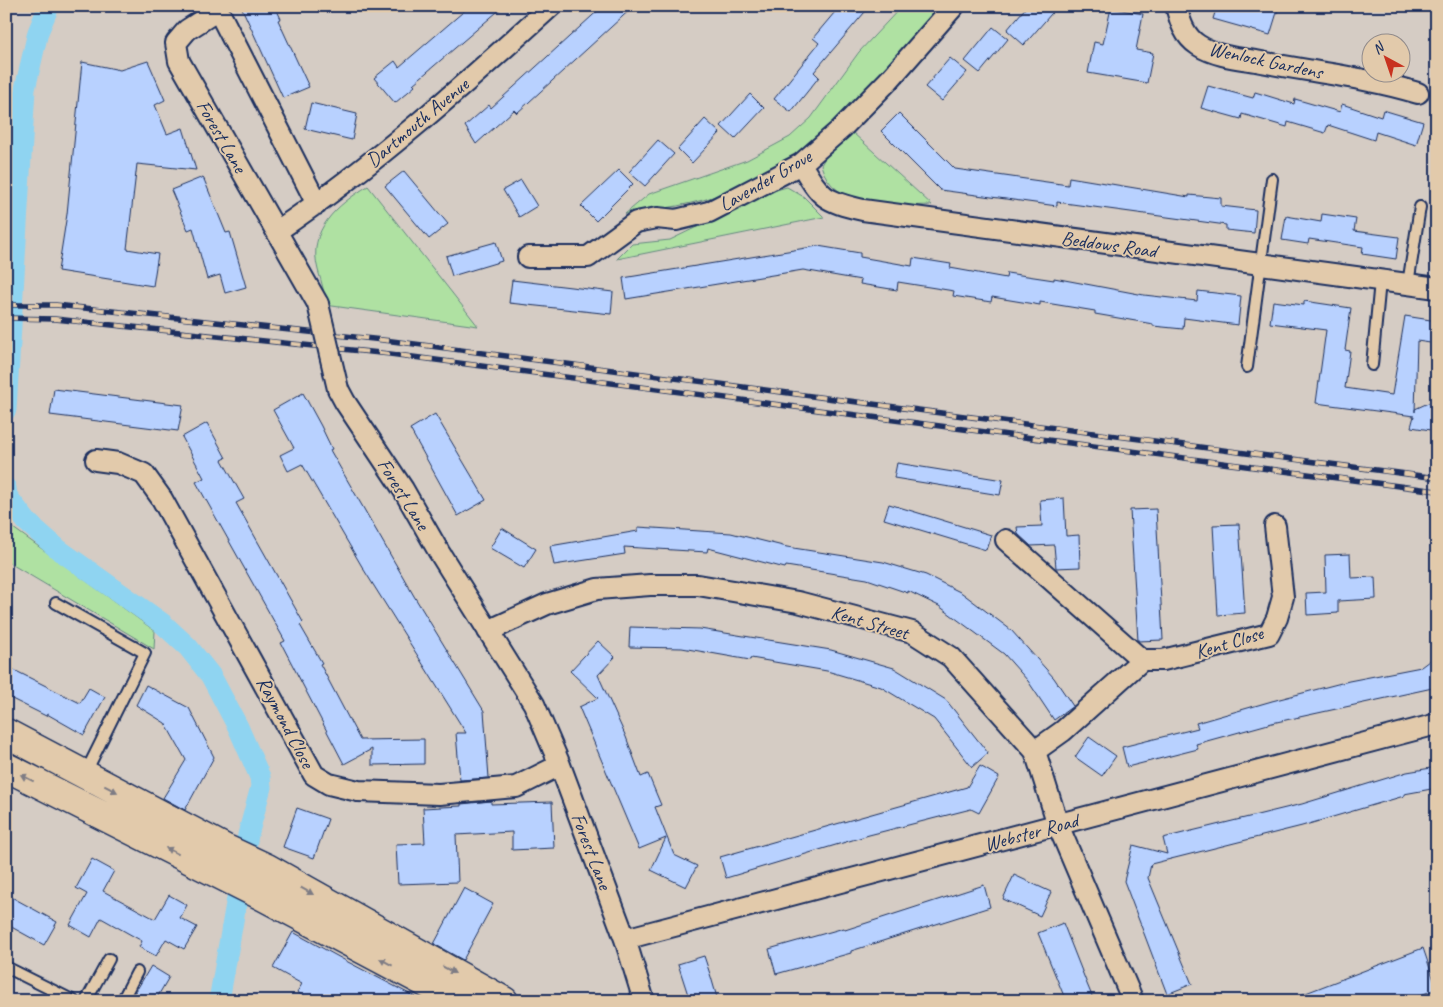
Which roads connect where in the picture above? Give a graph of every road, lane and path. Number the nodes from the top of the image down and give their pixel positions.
1 (551, 6) edge
2 (954, 6) edge
3 (1176, 6) edge
4 (217, 8) edge
5 (1360, 75) edge
6 (1393, 82) edge
7 (1418, 92) dead end
8 (801, 164) junction
9 (1272, 179) dead end
10 (317, 204) junction
11 (1420, 207) dead end
12 (277, 231) junction
13 (528, 257) dead end
14 (1260, 264) junction
15 (1380, 281) junction
16 (1408, 284) junction
17 (1437, 288) edge
18 (1372, 365) dead end
19 (1247, 368) dead end
20 (96, 460) dead end
21 (1275, 526) dead end
22 (1006, 540) dead end
23 (56, 603) dead end
24 (488, 631) junction
25 (1142, 660) junction
26 (1437, 724) edge
27 (6, 733) edge
28 (1035, 751) junction
29 (560, 765) junction
30 (6, 767) edge
31 (85, 775) junction
32 (1058, 825) junction
33 (354, 931) junction
34 (625, 939) junction
35 (109, 959) dead end
36 (6, 967) edge
37 (137, 972) dead end
38 (468, 996) edge
39 (74, 1001) edge
40 (86, 1001) edge
41 (122, 1001) edge
42 (504, 1001) edge
43 (644, 1001) edge
44 (1133, 1001) edge

1 - 10 street, Dartmouth Avenue
2 - 8 street, Lavender Grove
3 - 5 street, Wenlock Gardens
4 - 10 street, Forest Lane
4 - 12 street, Forest Lane
6 - 7 street, Wenlock Gardens
8 - 13 street, Lavender Grove
8 - 14 street, Beddows Road
9 - 14 lane
10 - 12 street, Dartmouth Avenue
11 - 16 lane
12 - 24 street, Forest Lane, bridge
14 - 15 street, Beddows Road
14 - 19 lane
15 - 16 street, Beddows Road
15 - 18 lane
16 - 17 street, Beddows Road
20 - 29 street, Raymond Close
21 - 25 street, Kent Close
22 - 25 street
23 - 31 lane
24 - 28 street, Kent Street
24 - 29 street, Forest Lane
25 - 28 street
26 - 32 street, Webster Road
27 - 31 main road
28 - 32 street, Kent Street
29 - 34 street, Forest Lane
33 -> 30 main road
31 -> 33 main road
32 - 34 street, Webster Road
32 - 44 street, Kent Street
33 - 38 main road
34 - 43 street, Forest Lane
35 - 40 lane
36 - 39 lane
37 - 41 lane
38 - 42 main road

